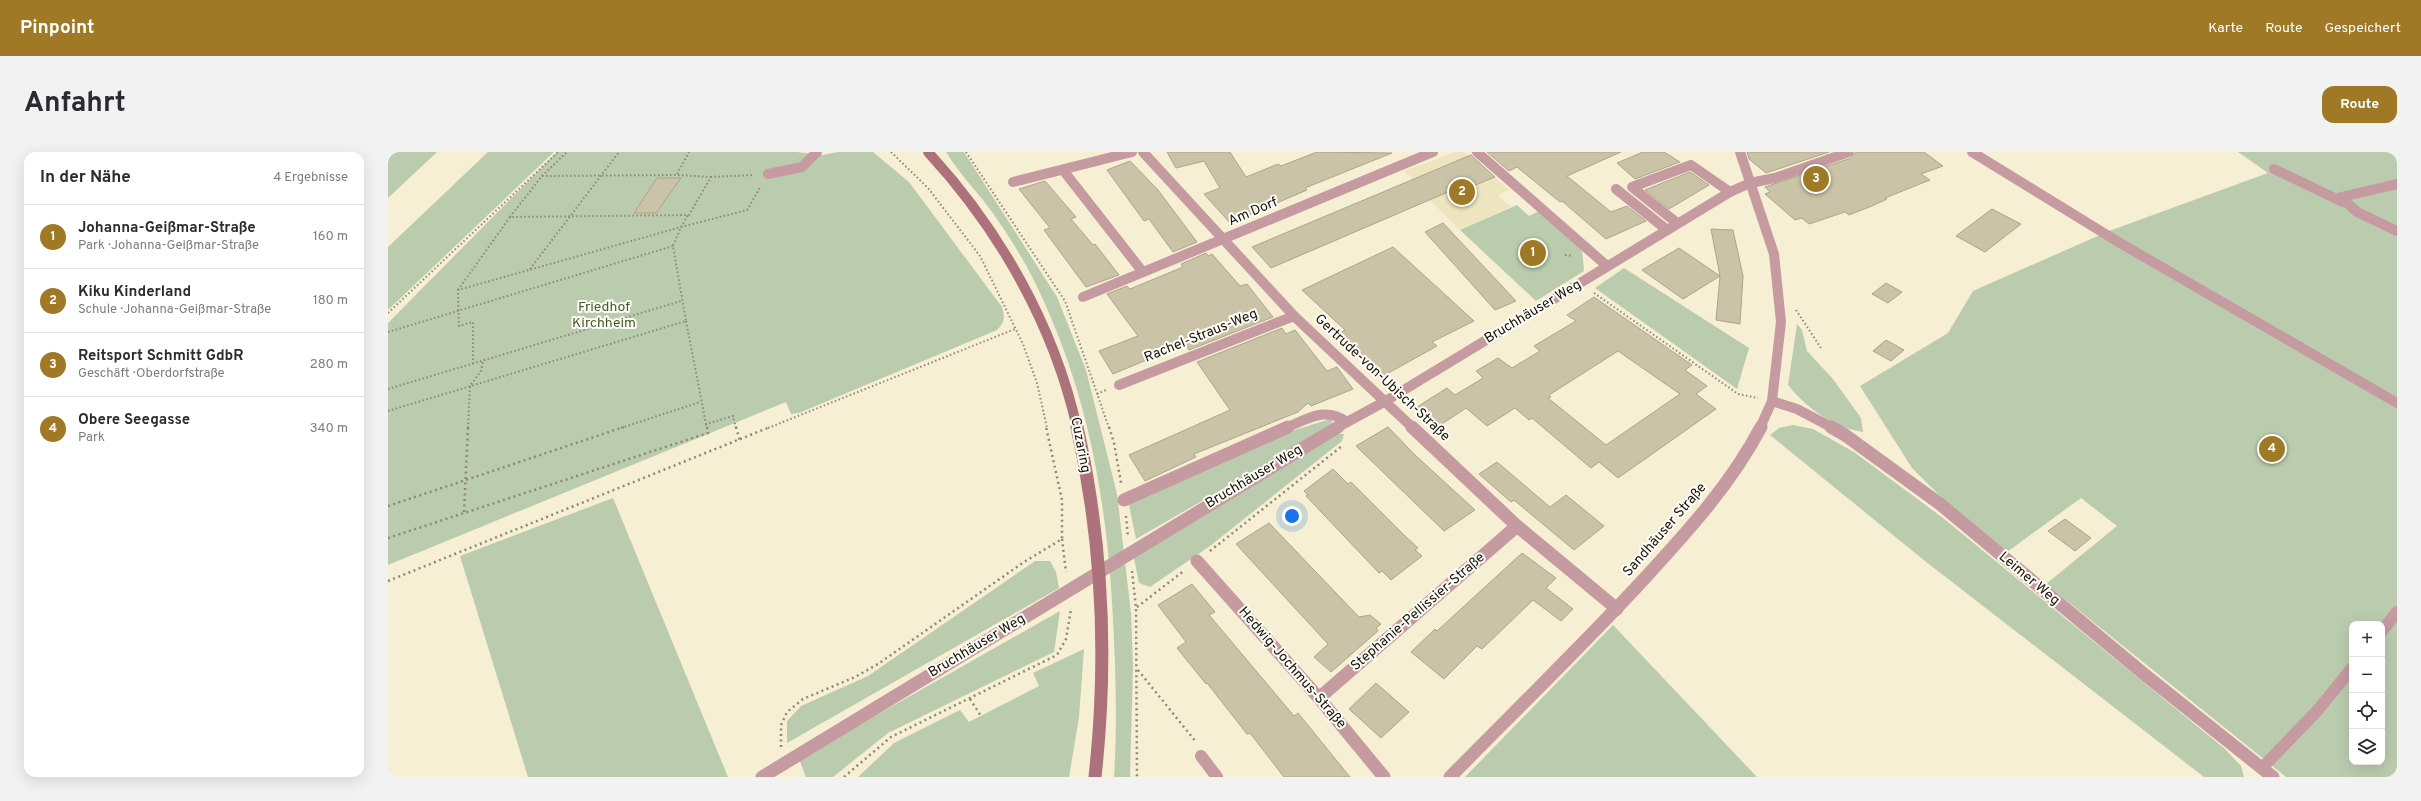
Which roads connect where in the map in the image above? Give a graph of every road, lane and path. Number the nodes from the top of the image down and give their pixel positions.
1 (558, 152) edge
2 (567, 152) edge
3 (619, 152) edge
4 (690, 152) edge
5 (817, 152) edge
6 (890, 152) edge
7 (1132, 152) edge
8 (1143, 152) edge
9 (1433, 152) edge
10 (1477, 152) edge
11 (1740, 152) edge
12 (1849, 152) edge
13 (1972, 152) edge
14 (932, 154) edge
15 (1063, 170) junction
16 (2274, 170) dead end
17 (768, 174) junction
18 (677, 175) junction
19 (542, 176) junction
20 (600, 176) junction
21 (711, 177) junction
22 (1013, 182) dead end
23 (1750, 183) junction
24 (2397, 184) edge
25 (1616, 189) dead end
26 (1730, 192) junction
27 (2343, 202) junction
28 (689, 215) junction
29 (510, 217) junction
30 (568, 217) junction
31 (1677, 224) junction
32 (681, 227) junction
33 (1667, 230) junction
34 (2397, 231) edge
35 (1222, 240) junction
36 (673, 246) junction
37 (1608, 266) junction
38 (529, 270) junction
39 (1142, 271) junction
40 (1580, 283) junction
41 (458, 290) junction
42 (1083, 297) dead end
43 (681, 301) junction
44 (1795, 308) dead end
45 (458, 310) junction
46 (388, 313) edge
47 (1294, 316) junction
48 (686, 321) junction
49 (1015, 329) junction
50 (388, 332) edge
51 (1821, 348) dead end
52 (483, 360) junction
53 (473, 364) junction
54 (1120, 385) dead end
55 (470, 386) junction
56 (388, 389) edge
57 (1772, 401) junction
58 (700, 402) junction
59 (1384, 402) junction
60 (2397, 403) edge
61 (388, 410) edge
62 (1347, 422) junction
63 (706, 424) junction
64 (740, 441) junction
65 (465, 482) junction
66 (1124, 500) dead end
67 (388, 506) edge
68 (464, 512) junction
69 (1517, 526) junction
70 (388, 538) edge
71 (1062, 539) junction
72 (1198, 561) junction
73 (1067, 577) dead end
74 (388, 581) edge
75 (1071, 607) dead end
76 (1136, 608) dead end
77 (1617, 609) junction
78 (2397, 612) edge
79 (2385, 627) edge
80 (1138, 669) dead end
81 (2349, 672) edge
82 (1319, 698) junction
83 (970, 699) junction
84 (981, 716) dead end
85 (1201, 756) joint
86 (785, 763) junction
87 (2268, 773) edge
88 (762, 777) edge
89 (844, 777) edge
90 (1095, 777) edge
91 (1217, 777) edge
92 (1384, 777) edge
93 (1450, 777) edge

1 - 46 path
2 - 19 path
3 - 20 path
4 - 18 path
5 - 17 lane
6 - 49 path
7 - 15 street
8 - 35 street, Gertrude-von-Ubisch-Straße
9 - 35 street, Am Dorf
10 - 37 street
11 - 23 street, Sandhäuser Straße
12 - 23 street, Bruchhäuser Weg
13 - 60 lane
14 - 90 main road, Cuzaring
15 - 22 street
15 - 39 street
16 - 27 lane
17 - 21 path
17 - 32 path
18 - 20 path
18 - 21 path
19 - 20 path
19 - 29 path
20 - 30 path
21 - 28 path
23 - 26 street, Bruchhäuser Weg
23 - 57 street, Sandhäuser Straße
24 - 27 lane
25 - 33 lane
26 - 31 street, Bruchhäuser Weg
26 - 31 lane
27 - 34 lane
28 - 30 path
28 - 32 path
29 - 30 path
29 - 41 path
30 - 38 path
31 - 33 street, Bruchhäuser Weg
32 - 36 path
32 - 38 path
33 - 37 street, Bruchhäuser Weg
35 - 39 street, Am Dorf
35 - 47 street, Gertrude-von-Ubisch-Straße
36 - 43 path
36 - 45 path
37 - 40 street, Bruchhäuser Weg
38 - 41 path
39 - 42 street, Am Dorf
40 - 57 path
40 - 59 street, Bruchhäuser Weg
41 - 45 path
43 - 48 path
43 - 52 path
44 - 51 path
45 - 50 path
45 - 53 path
47 - 54 street, Rachel-Straus-Weg
47 - 59 street, Gertrude-von-Ubisch-Straße
48 - 55 path
48 - 58 path
49 - 64 path
49 - 71 path
52 - 53 path
52 - 55 path
53 - 56 path
55 - 61 path
55 - 65 path
57 - 77 street, Sandhäuser Straße
57 - 87 street, Leimer Weg
58 - 63 path
58 - 65 path
59 - 62 street, Bruchhäuser Weg
59 - 69 street, Gertrude-von-Ubisch-Straße
62 - 66 street
62 - 72 path
62 - 86 street, Bruchhäuser Weg
63 - 64 path
63 - 68 path
64 - 74 path
65 - 67 path
65 - 68 path
68 - 70 path
69 - 77 street, Gertrude-von-Ubisch-Straße
69 - 82 street, Stephanie-Pellissier-Straße
71 - 73 path
71 - 86 path
72 - 76 path
72 - 82 street, Hedwig-Jochmus-Straße
75 - 83 path
77 - 93 street, Sandhäuser Straße
78 - 79 lane
80 - 85 path
81 - 87 lane
82 - 92 street, Hedwig-Jochmus-Straße
83 - 84 path
83 - 89 path
85 - 91 lane
86 - 88 street, Bruchhäuser Weg

